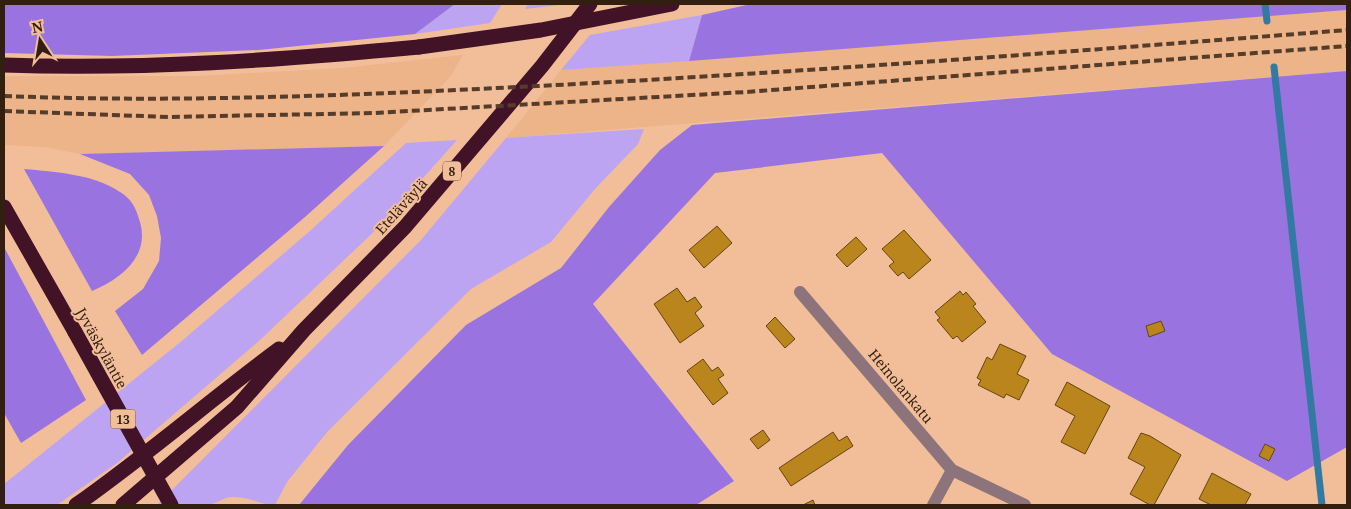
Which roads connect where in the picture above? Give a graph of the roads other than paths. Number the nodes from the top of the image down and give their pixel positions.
1 (590, 4) edge
2 (672, 4) edge
3 (4, 65) edge
4 (4, 207) edge
5 (800, 292) dead end
6 (304, 330) junction
7 (952, 470) junction
8 (76, 505) edge
9 (123, 505) edge
10 (171, 505) edge
11 (933, 505) edge
12 (1024, 505) edge

1 - 6 highway, Eteläväylä / 8
2 - 3 highway, bridge
4 - 10 highway, Jyväskyläntie / 13, bridge
5 - 7 street, Heinolankatu
6 - 8 highway, Eteläväylä / 8
6 - 9 highway, Eteläväylä / 8
7 - 11 street
7 - 12 street

